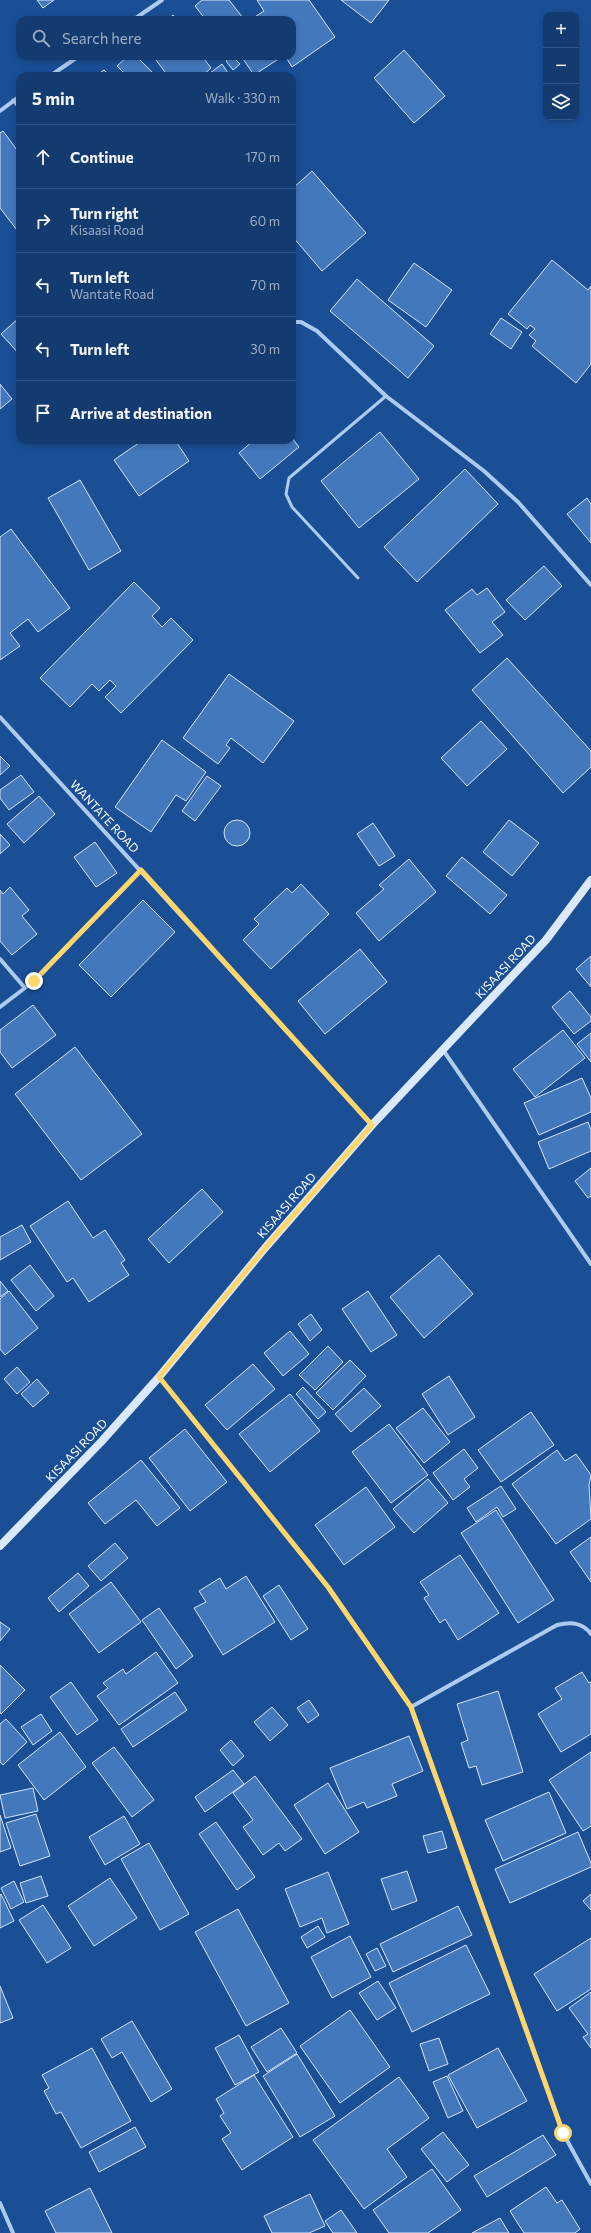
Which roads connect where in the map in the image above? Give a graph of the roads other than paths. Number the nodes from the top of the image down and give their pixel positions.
1 (162, 0) edge
2 (139, 16) edge
3 (73, 60) edge
4 (56, 72) edge
5 (16, 98) edge
6 (13, 100) junction
7 (16, 104) edge
8 (0, 111) edge
9 (296, 322) edge
10 (386, 396) junction
11 (358, 578) dead end
12 (591, 585) edge
13 (0, 717) edge
14 (141, 870) junction
15 (591, 880) edge
16 (0, 959) edge
17 (25, 988) junction
18 (0, 1006) edge
19 (443, 1050) junction
20 (372, 1125) junction
21 (591, 1264) edge
22 (159, 1377) junction
23 (0, 1546) edge
24 (591, 1634) edge
25 (411, 1707) junction
26 (591, 2184) edge
27 (0, 2204) edge
28 (13, 2233) edge

1 - 2 street
3 - 4 street
5 - 6 street
6 - 7 lane
6 - 8 street
9 - 10 street
10 - 11 lane
10 - 12 street
13 - 14 street, WANTATE ROAD
14 - 17 street
14 - 20 street, WANTATE ROAD
15 - 19 main road, KISAASI ROAD
16 - 17 street
17 - 18 street
19 - 20 main road, KISAASI ROAD
19 - 21 street
20 - 22 main road, KISAASI ROAD
22 - 23 main road, KISAASI ROAD
22 - 25 street
24 - 25 street
25 - 26 street
27 - 28 street

